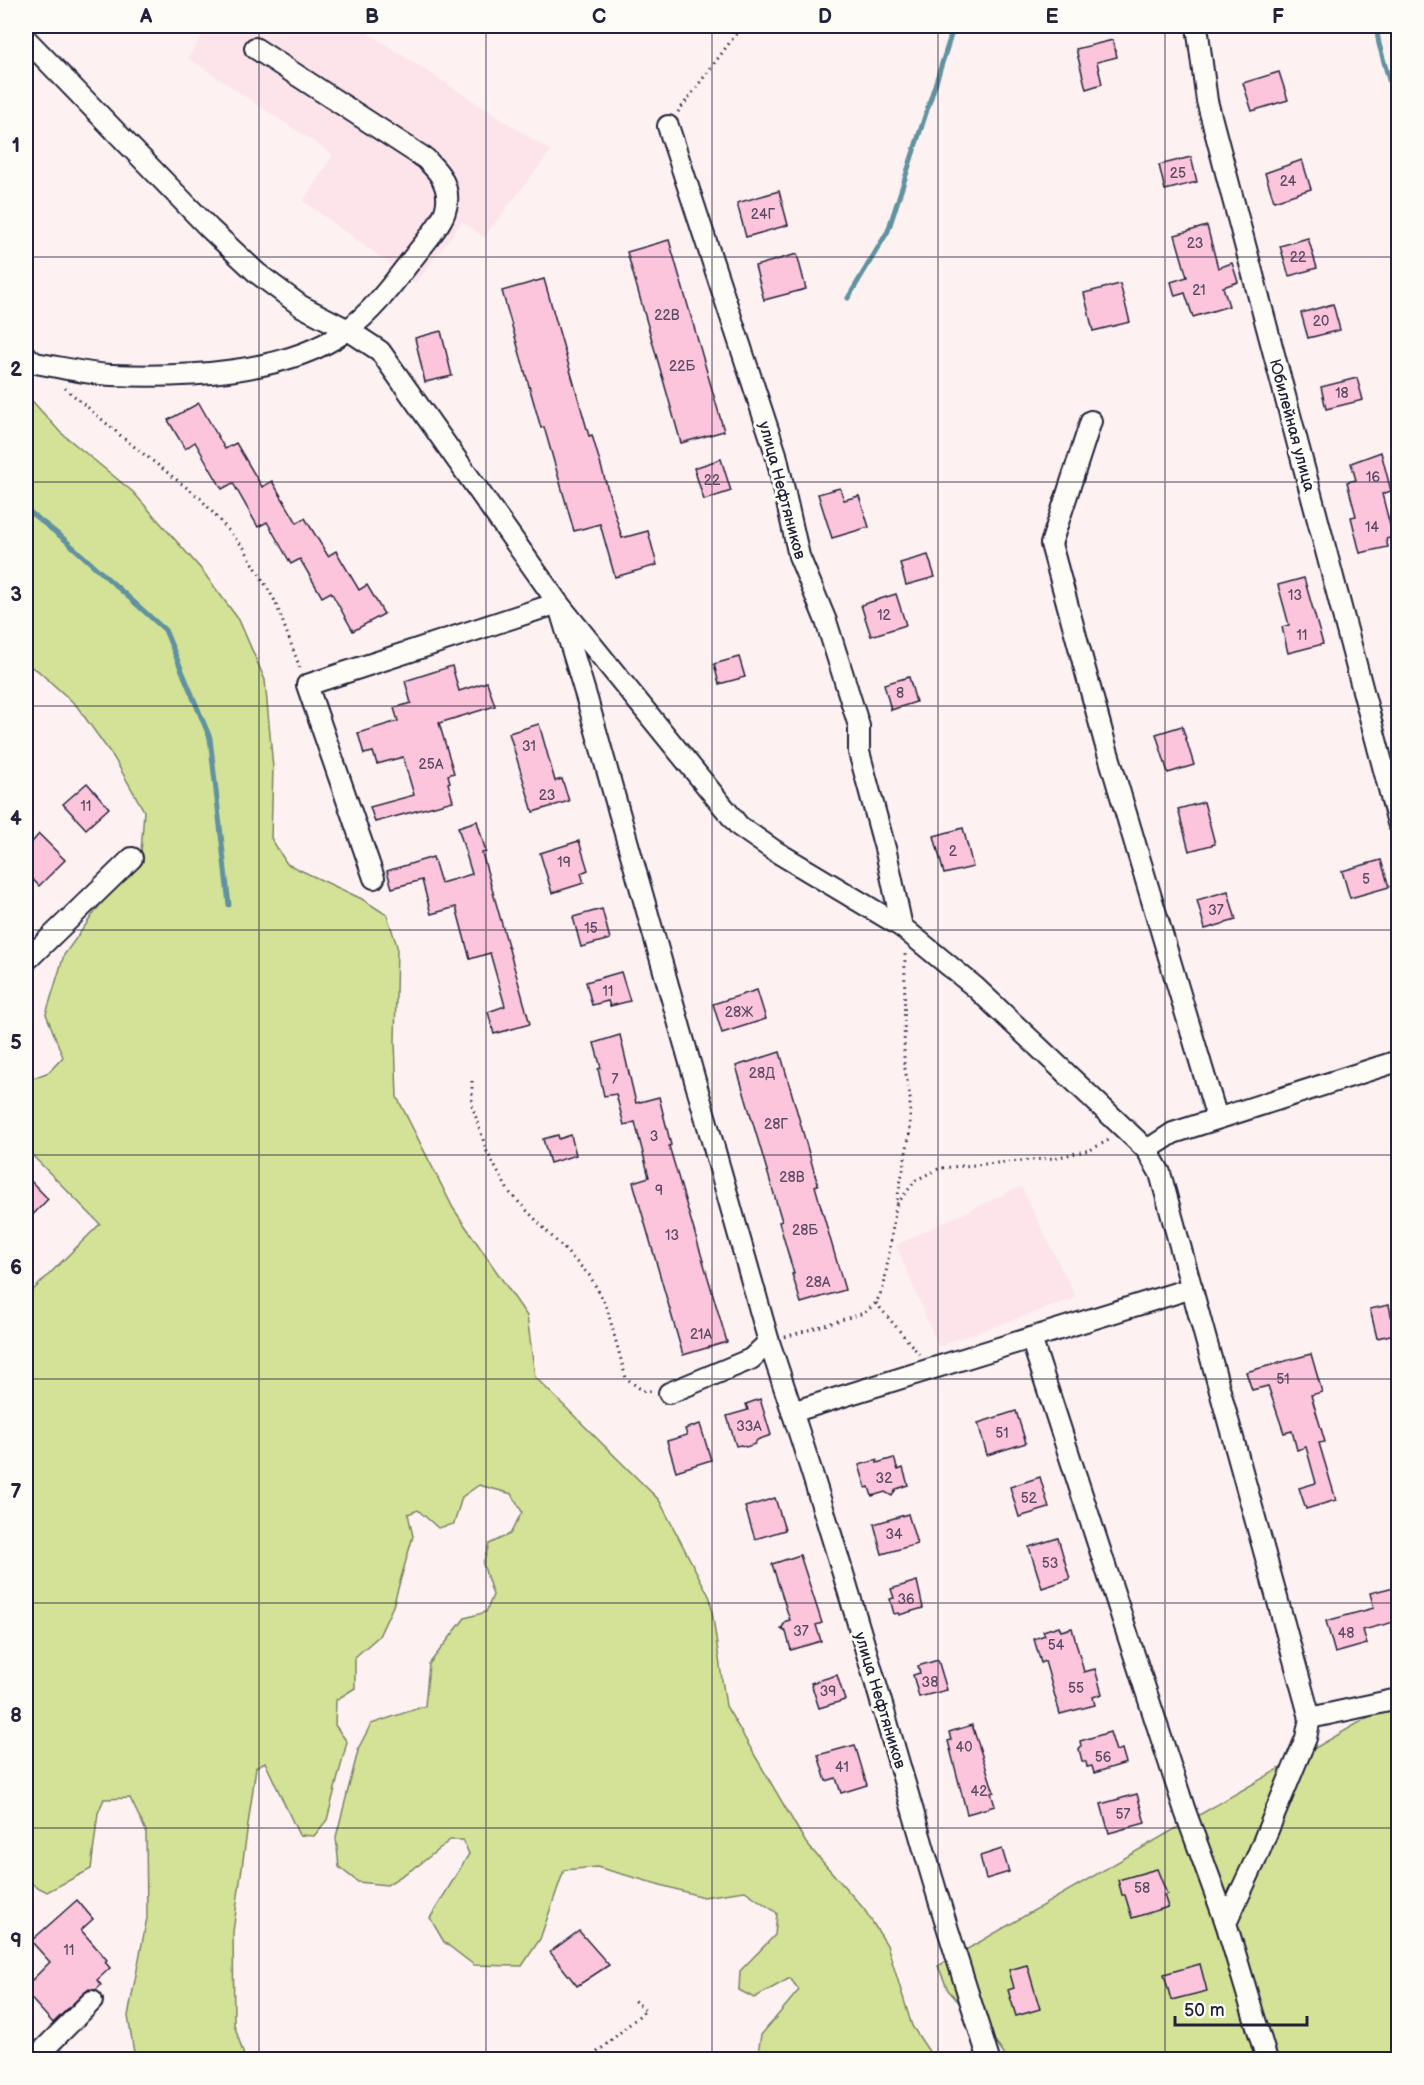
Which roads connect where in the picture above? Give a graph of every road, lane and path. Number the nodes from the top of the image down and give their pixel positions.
1 (742, 26) edge
2 (1197, 26) edge
3 (26, 39) edge
4 (255, 48) dead end
5 (668, 126) joint
6 (348, 330) junction
7 (26, 356) edge
8 (60, 384) dead end
9 (1091, 421) dead end
10 (558, 603) junction
11 (307, 685) junction
12 (1398, 823) edge
13 (132, 858) dead end
14 (374, 878) dead end
15 (902, 927) junction
16 (26, 961) edge
17 (1398, 1061) edge
18 (472, 1081) dead end
19 (1217, 1118) junction
20 (1127, 1130) junction
21 (1147, 1150) junction
22 (896, 1206) junction
23 (1192, 1288) junction
24 (876, 1303) junction
25 (1031, 1338) junction
26 (769, 1342) junction
27 (942, 1366) junction
28 (669, 1393) joint
29 (792, 1412) junction
30 (1398, 1699) edge
31 (1310, 1718) junction
32 (1226, 1923) junction
33 (632, 1999) dead end
34 (92, 2001) dead end
35 (33, 2060) edge
36 (588, 2060) edge
37 (989, 2060) edge
38 (1267, 2060) edge

1 - 5 path
2 - 12 street, Юбилейная улица
3 - 6 street
4 - 6 street
5 - 15 street, улица Нефтяников
6 - 7 street
6 - 10 street
8 - 11 path
9 - 19 street
10 - 11 street
10 - 15 street
10 - 26 street, улица Нефтяников
11 - 14 street
13 - 16 street
15 - 20 street
15 - 22 path
17 - 19 street
18 - 28 path
19 - 21 street
20 - 21 street
20 - 22 path
21 - 23 street
22 - 24 path
23 - 25 street
23 - 31 street
24 - 26 path
24 - 27 path
25 - 27 street
25 - 32 street
26 - 28 street
26 - 29 street, улица Нефтяников
27 - 29 street
29 - 37 street, улица Нефтяников
30 - 31 street
31 - 32 street
32 - 38 street
33 - 36 path
34 - 35 street

